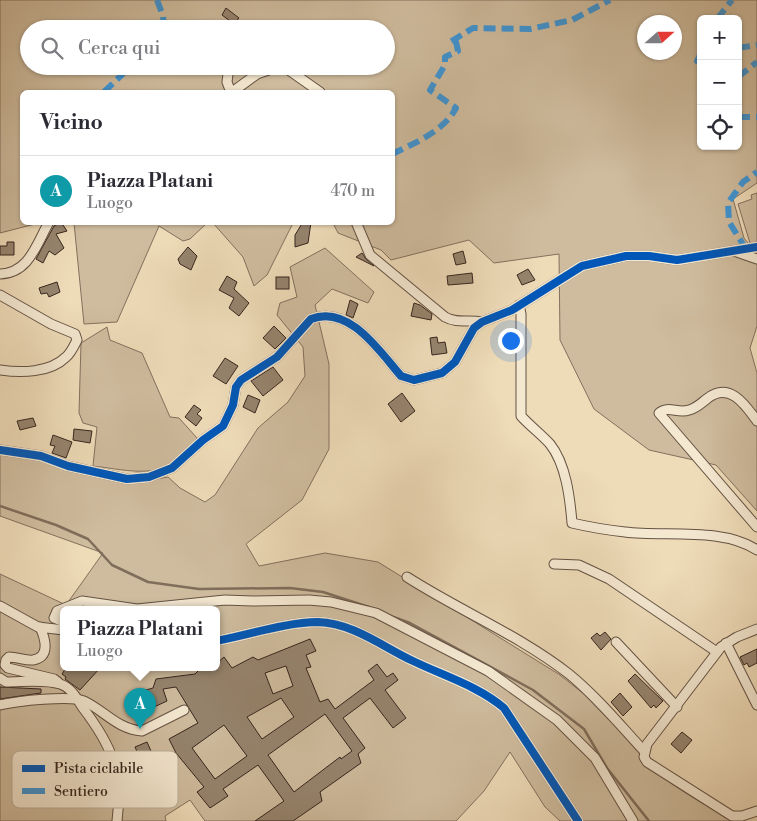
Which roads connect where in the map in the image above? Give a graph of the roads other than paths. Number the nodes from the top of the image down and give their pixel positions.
1 (228, 75) edge
2 (256, 75) edge
3 (295, 75) edge
4 (230, 90) edge
5 (235, 90) edge
6 (317, 90) edge
7 (47, 225) edge
8 (357, 225) edge
9 (757, 247) edge
10 (734, 251) junction
11 (757, 259) edge
12 (0, 274) edge
13 (0, 295) edge
14 (519, 305) junction
15 (482, 322) junction
16 (0, 370) edge
17 (757, 421) edge
18 (0, 450) edge
19 (757, 528) edge
20 (757, 548) edge
21 (554, 564) dead end
22 (407, 578) dead end
23 (0, 606) edge
24 (70, 606) edge
25 (116, 606) edge
26 (166, 606) edge
27 (60, 610) edge
28 (60, 624) edge
29 (40, 627) junction
30 (60, 627) edge
31 (757, 629) edge
32 (60, 631) edge
33 (220, 639) edge
34 (616, 642) dead end
35 (726, 643) junction
36 (46, 649) junction
37 (717, 652) junction
38 (0, 678) edge
39 (60, 684) junction
40 (76, 698) junction
41 (757, 704) edge
42 (0, 705) edge
43 (677, 706) junction
44 (184, 710) dead end
45 (111, 751) edge
46 (644, 751) junction
47 (118, 808) edge
48 (757, 811) edge
49 (117, 821) edge
50 (578, 821) edge
51 (633, 821) edge

1 - 4 street
2 - 5 street
3 - 6 street
7 - 12 street
8 - 15 street
9 - 10 street
10 - 11 street
10 - 14 street
13 - 16 street
14 - 15 street
14 - 20 street
15 - 18 street
17 - 19 street
21 - 37 street
22 - 46 street
23 - 29 street
24 - 25 street
26 - 51 street
27 - 28 street
29 - 30 street
29 - 36 street
31 - 35 street
32 - 36 street
33 - 50 street
34 - 43 street
35 - 37 street
35 - 41 street
36 - 39 street
37 - 43 street
38 - 39 street
39 - 40 street
40 - 42 street
40 - 44 street
40 - 45 street
43 - 46 street
46 - 48 street
47 - 49 street

